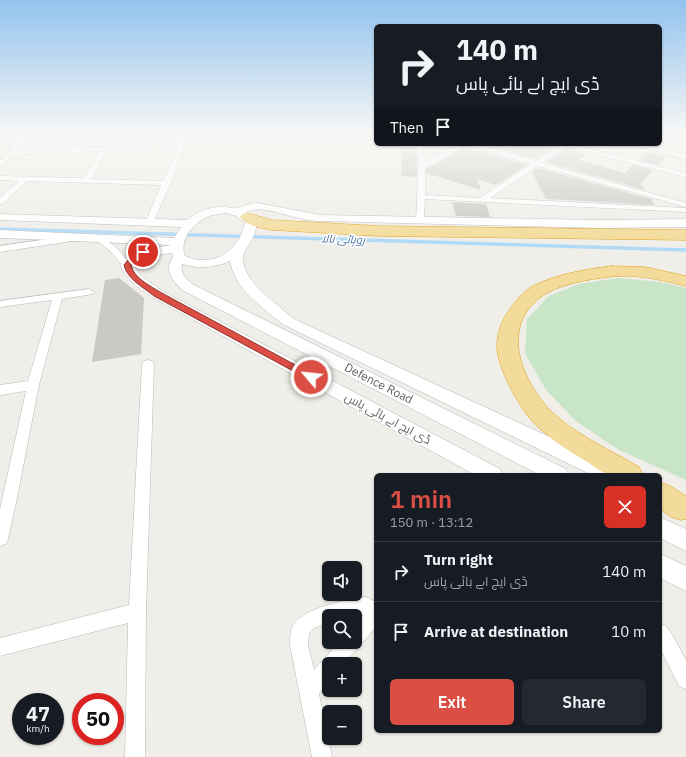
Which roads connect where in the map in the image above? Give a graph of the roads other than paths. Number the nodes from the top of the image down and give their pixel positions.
1 (91, 171) edge
2 (172, 171) edge
3 (422, 171) edge
4 (526, 171) edge
5 (563, 171) edge
6 (672, 171) edge
7 (686, 175) edge
8 (0, 178) edge
9 (25, 179) junction
10 (86, 180) junction
11 (167, 183) junction
12 (421, 197) junction
13 (482, 200) junction
14 (0, 202) edge
15 (686, 206) edge
16 (686, 210) edge
17 (242, 214) junction
18 (0, 218) edge
19 (420, 220) junction
20 (149, 223) junction
21 (686, 223) edge
22 (189, 224) junction
23 (0, 234) edge
24 (686, 235) edge
25 (77, 238) junction
26 (99, 238) junction
27 (0, 249) edge
28 (179, 250) junction
29 (238, 250) junction
30 (127, 265) junction
31 (686, 281) edge
32 (89, 292) dead end
33 (58, 296) junction
34 (0, 304) edge
35 (148, 364) dead end
36 (34, 385) junction
37 (0, 390) edge
38 (490, 473) edge
39 (555, 473) edge
40 (608, 473) edge
41 (627, 473) edge
42 (5, 504) edge
43 (662, 528) edge
44 (0, 539) edge
45 (686, 540) edge
46 (662, 565) edge
47 (686, 579) edge
48 (137, 612) junction
49 (374, 612) edge
50 (374, 615) edge
51 (362, 630) edge
52 (662, 635) edge
53 (0, 647) edge
54 (345, 649) edge
55 (338, 657) edge
56 (322, 675) edge
57 (686, 679) edge
58 (308, 690) junction
59 (135, 757) edge
60 (322, 757) edge

1 - 10 street
2 - 11 street
3 - 12 street
4 - 13 street
5 - 15 street
6 - 7 street
8 - 9 street
9 - 10 street
9 - 14 street
10 - 11 street
11 - 20 street
12 - 13 street
12 - 19 street
13 - 16 street
17 - 19 main road
17 - 22 main road
17 - 24 highway
17 - 29 main road
18 - 20 main road
19 - 21 main road
20 - 22 main road
22 - 28 main road
23 - 25 main road
25 - 26 main road
25 - 27 street
26 - 28 main road
26 - 30 street
28 - 29 main road
28 - 30 main road
28 - 39 main road, Defence Road
29 - 40 main road, Defence Road
30 - 38 main road, ڈی ایچ اے بائی پاس
31 - 41 highway
32 - 33 street
33 - 34 street
33 - 36 street
35 - 48 street
36 - 37 street
36 - 42 street
42 - 44 street
43 - 45 main road
46 - 47 main road
48 - 53 street
48 - 59 street
49 - 58 street
50 - 51 street
52 - 57 street
54 - 55 street
56 - 58 street
58 - 60 street

